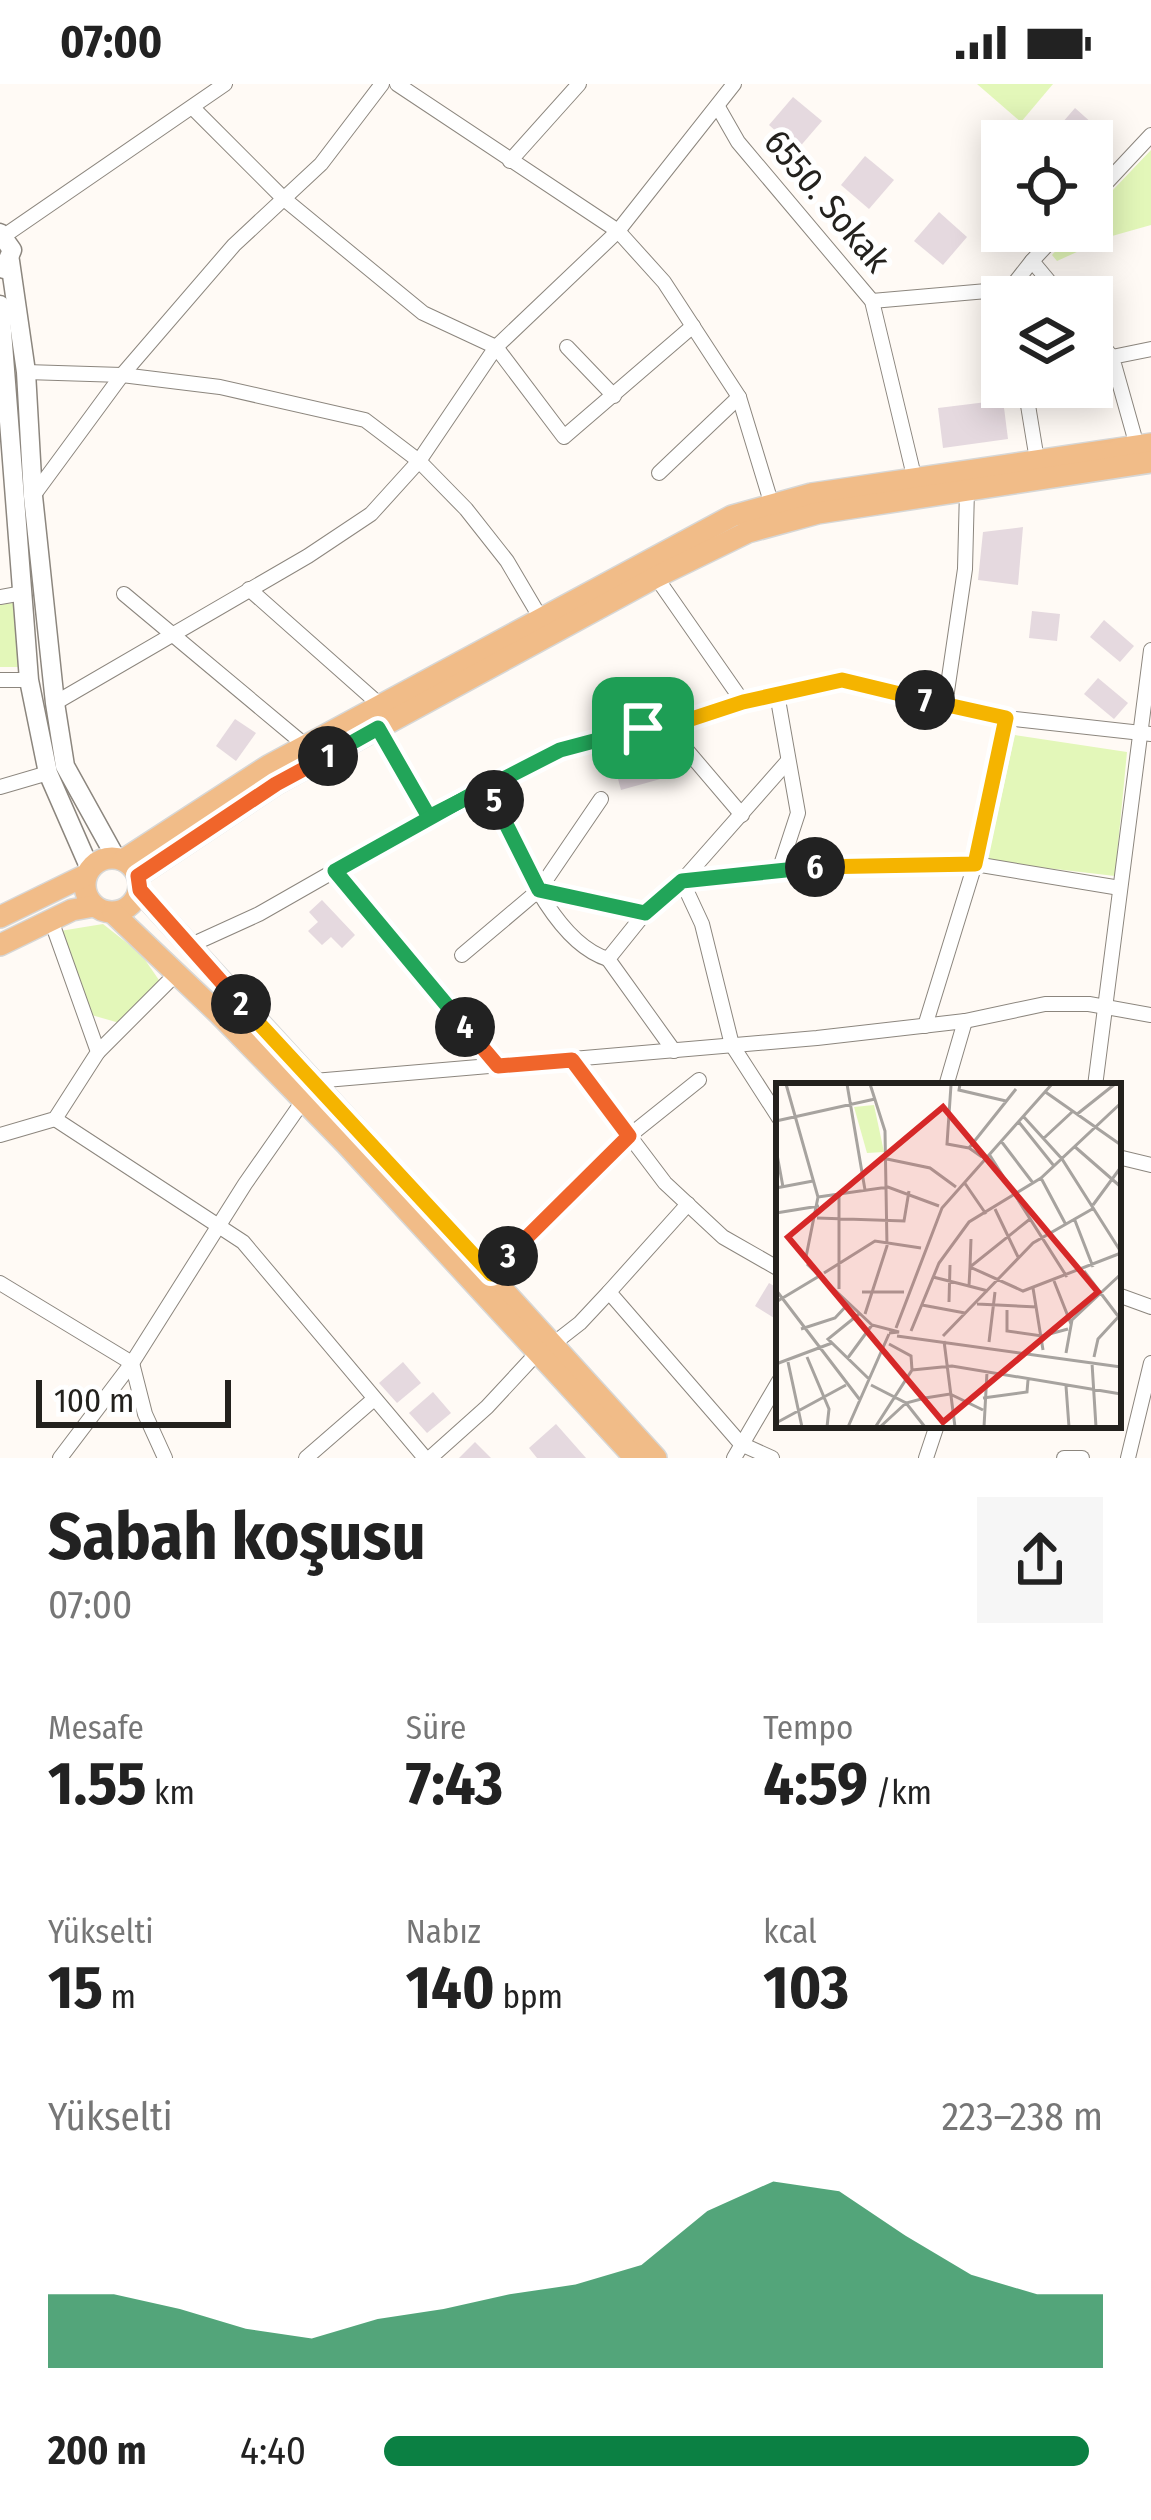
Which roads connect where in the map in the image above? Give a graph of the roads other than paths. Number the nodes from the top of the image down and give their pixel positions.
1 (225, 84) edge
2 (382, 84) edge
3 (397, 84) edge
4 (579, 84) edge
5 (734, 84) edge
6 (718, 106) junction
7 (194, 109) junction
8 (1151, 135) edge
9 (510, 161) junction
10 (1113, 176) edge
11 (284, 198) junction
12 (618, 231) junction
13 (2, 234) edge
14 (1040, 252) edge
15 (1032, 261) junction
16 (5, 266) edge
17 (1022, 276) edge
18 (1044, 276) edge
19 (981, 295) edge
20 (872, 302) junction
21 (0, 305) edge
22 (693, 326) junction
23 (496, 347) junction
24 (567, 347) dead end
25 (1151, 349) edge
26 (1113, 357) edge
27 (1113, 360) edge
28 (11, 372) edge
29 (122, 375) junction
30 (614, 396) junction
31 (739, 397) junction
32 (1028, 408) edge
33 (1146, 451) edge
34 (1037, 460) junction
35 (418, 461) junction
36 (658, 473) dead end
37 (914, 476) junction
38 (967, 490) junction
39 (33, 496) junction
40 (771, 502) junction
41 (656, 577) junction
42 (249, 590) junction
43 (23, 593) junction
44 (124, 594) dead end
45 (0, 597) edge
46 (540, 617) junction
47 (173, 634) junction
48 (1151, 650) edge
49 (0, 680) edge
50 (29, 680) junction
51 (777, 694) junction
52 (743, 702) junction
53 (55, 704) junction
54 (380, 704) junction
55 (945, 705) junction
56 (1006, 718) junction
57 (667, 727) junction
58 (378, 728) junction
59 (1145, 734) edge
60 (306, 746) junction
61 (787, 762) junction
62 (47, 773) junction
63 (487, 786) junction
64 (0, 787) edge
65 (602, 799) dead end
66 (742, 815) junction
67 (429, 817) junction
68 (975, 864) junction
69 (780, 868) junction
70 (129, 871) junction
71 (335, 871) junction
72 (88, 872) junction
73 (682, 881) junction
74 (1120, 888) junction
75 (539, 890) junction
76 (104, 909) junction
77 (645, 913) junction
78 (0, 917) edge
79 (51, 920) junction
80 (0, 945) edge
81 (191, 945) junction
82 (462, 955) dead end
83 (608, 959) junction
84 (176, 974) junction
85 (1106, 1007) junction
86 (1151, 1016) edge
87 (965, 1021) junction
88 (925, 1026) junction
89 (732, 1045) junction
90 (674, 1051) junction
91 (98, 1052) junction
92 (572, 1060) junction
93 (498, 1066) junction
94 (699, 1080) dead end
95 (947, 1083) edge
96 (1095, 1083) edge
97 (309, 1091) junction
98 (776, 1113) edge
99 (55, 1119) junction
100 (0, 1135) edge
101 (629, 1136) junction
102 (1121, 1158) edge
103 (1151, 1165) edge
104 (688, 1204) junction
105 (218, 1225) junction
106 (776, 1267) edge
107 (491, 1274) junction
108 (0, 1283) edge
109 (609, 1292) junction
110 (1121, 1296) edge
111 (1151, 1307) edge
112 (546, 1348) junction
113 (1151, 1363) edge
114 (132, 1364) junction
115 (776, 1387) edge
116 (374, 1399) junction
117 (936, 1428) edge
118 (737, 1451) edge
119 (61, 1458) edge
120 (165, 1458) edge
121 (306, 1458) edge
122 (427, 1458) edge
123 (635, 1458) edge
124 (656, 1458) edge
125 (772, 1458) edge
126 (926, 1458) edge
127 (1064, 1458) edge
128 (1082, 1458) edge
129 (1128, 1458) edge

1 - 7 street
2 - 11 street
3 - 9 street
4 - 9 street
5 - 6 street
6 - 12 street
6 - 20 street, 6550. Sokak
7 - 11 street
7 - 13 street
8 - 10 street
9 - 12 street
11 - 23 street
11 - 29 street
12 - 22 street
12 - 23 street
13 - 16 main road
14 - 15 street
15 - 17 street
15 - 18 street
16 - 28 main road
19 - 20 street
20 - 37 street, 6550. Sokak
21 - 28 main road
22 - 30 street
22 - 31 street
23 - 30 street
23 - 35 street
24 - 30 street
25 - 26 street
27 - 33 street
28 - 29 street
28 - 39 main road
28 - 43 main road
29 - 35 street
29 - 39 street
31 - 36 street
31 - 40 street
32 - 34 street
33 - 34 main road
33 - 38 main road
34 - 37 main road
35 - 42 street
35 - 46 street
37 - 40 main road
38 - 41 main road
38 - 55 street
39 - 53 main road
40 - 46 main road
41 - 52 street
41 - 58 main road
42 - 47 street
42 - 54 street
43 - 45 street
43 - 50 main road
44 - 47 street
46 - 54 main road
47 - 53 street
47 - 60 street
48 - 59 street
49 - 50 street
50 - 62 main road
51 - 52 street
51 - 55 street
51 - 61 street
52 - 57 street
53 - 70 main road
54 - 60 main road
55 - 56 street
56 - 59 street
56 - 68 street
57 - 63 street
57 - 66 street
58 - 67 street
58 - 70 main road
59 - 74 street
60 - 70 main road
61 - 66 street
61 - 69 street
62 - 64 street
62 - 72 main road
63 - 67 street
63 - 75 street
65 - 75 street
66 - 73 street
67 - 71 street
68 - 69 street
68 - 74 street
68 - 88 street
69 - 73 street
70 - 72 main road
70 - 76 main road
70 - 81 main road
71 - 81 street
71 - 93 street
72 - 76 main road
72 - 78 main road
73 - 77 street
73 - 89 street
74 - 85 street
75 - 77 street
75 - 82 street
75 - 83 street
76 - 79 main road
76 - 84 main road
77 - 83 street
79 - 80 main road
79 - 91 street
81 - 97 main road
83 - 90 street
84 - 91 street
84 - 97 main road
85 - 86 street
85 - 87 street
85 - 96 street
87 - 88 street
87 - 95 street
88 - 89 street
89 - 90 street
89 - 98 street
90 - 92 street
91 - 99 street
92 - 93 street
92 - 101 street
93 - 97 street
94 - 101 street
97 - 105 street
97 - 107 main road
97 - 112 main road
99 - 100 street
99 - 105 street
101 - 104 street
101 - 107 street
102 - 103 street
104 - 106 street
104 - 109 street
105 - 114 street
105 - 116 street
107 - 112 main road
108 - 114 street
109 - 112 street
109 - 118 street
110 - 111 street
112 - 122 street
112 - 123 main road
112 - 124 main road
113 - 129 street
114 - 119 street
114 - 120 street
115 - 118 street
116 - 121 street
116 - 122 street
117 - 126 street
118 - 125 street
127 - 128 street

